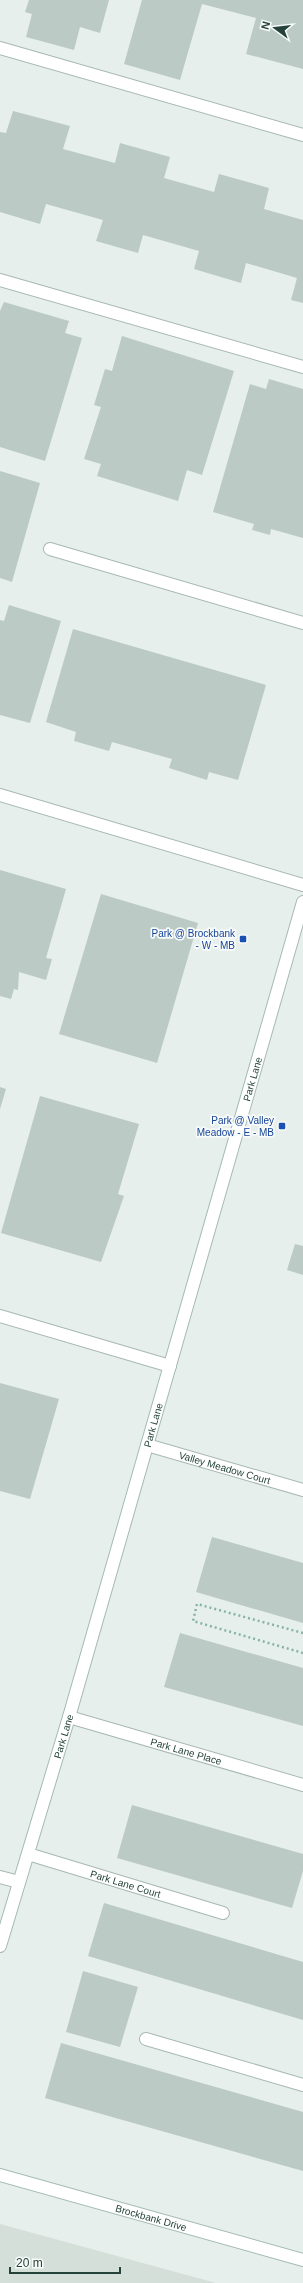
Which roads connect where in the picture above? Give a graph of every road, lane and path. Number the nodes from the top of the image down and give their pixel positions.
1 (0, 48) edge
2 (303, 136) edge
3 (0, 280) edge
4 (303, 367) edge
5 (50, 549) dead end
6 (303, 624) edge
7 (0, 795) edge
8 (303, 885) edge
9 (303, 902) edge
10 (0, 1316) edge
11 (170, 1366) junction
12 (147, 1445) junction
13 (303, 1490) edge
14 (303, 1633) edge
15 (303, 1653) edge
16 (69, 1717) junction
17 (303, 1785) edge
18 (28, 1854) junction
19 (0, 1877) edge
20 (19, 1882) junction
21 (222, 1913) dead end
22 (0, 1946) edge
23 (146, 2039) dead end
24 (303, 2085) edge
25 (0, 2175) edge
26 (303, 2260) edge

1 - 2 street
3 - 4 street
5 - 6 street
7 - 8 street
9 - 11 street, Park Lane
10 - 11 street
11 - 12 street, Park Lane
12 - 13 street, Valley Meadow Court
12 - 16 street, Park Lane
14 - 15 path
16 - 17 street, Park Lane Place
16 - 18 street, Park Lane
18 - 20 street, Park Lane
18 - 21 street, Park Lane Court
19 - 20 street
20 - 22 street, Park Lane
23 - 24 street
25 - 26 street, Brockbank Drive

